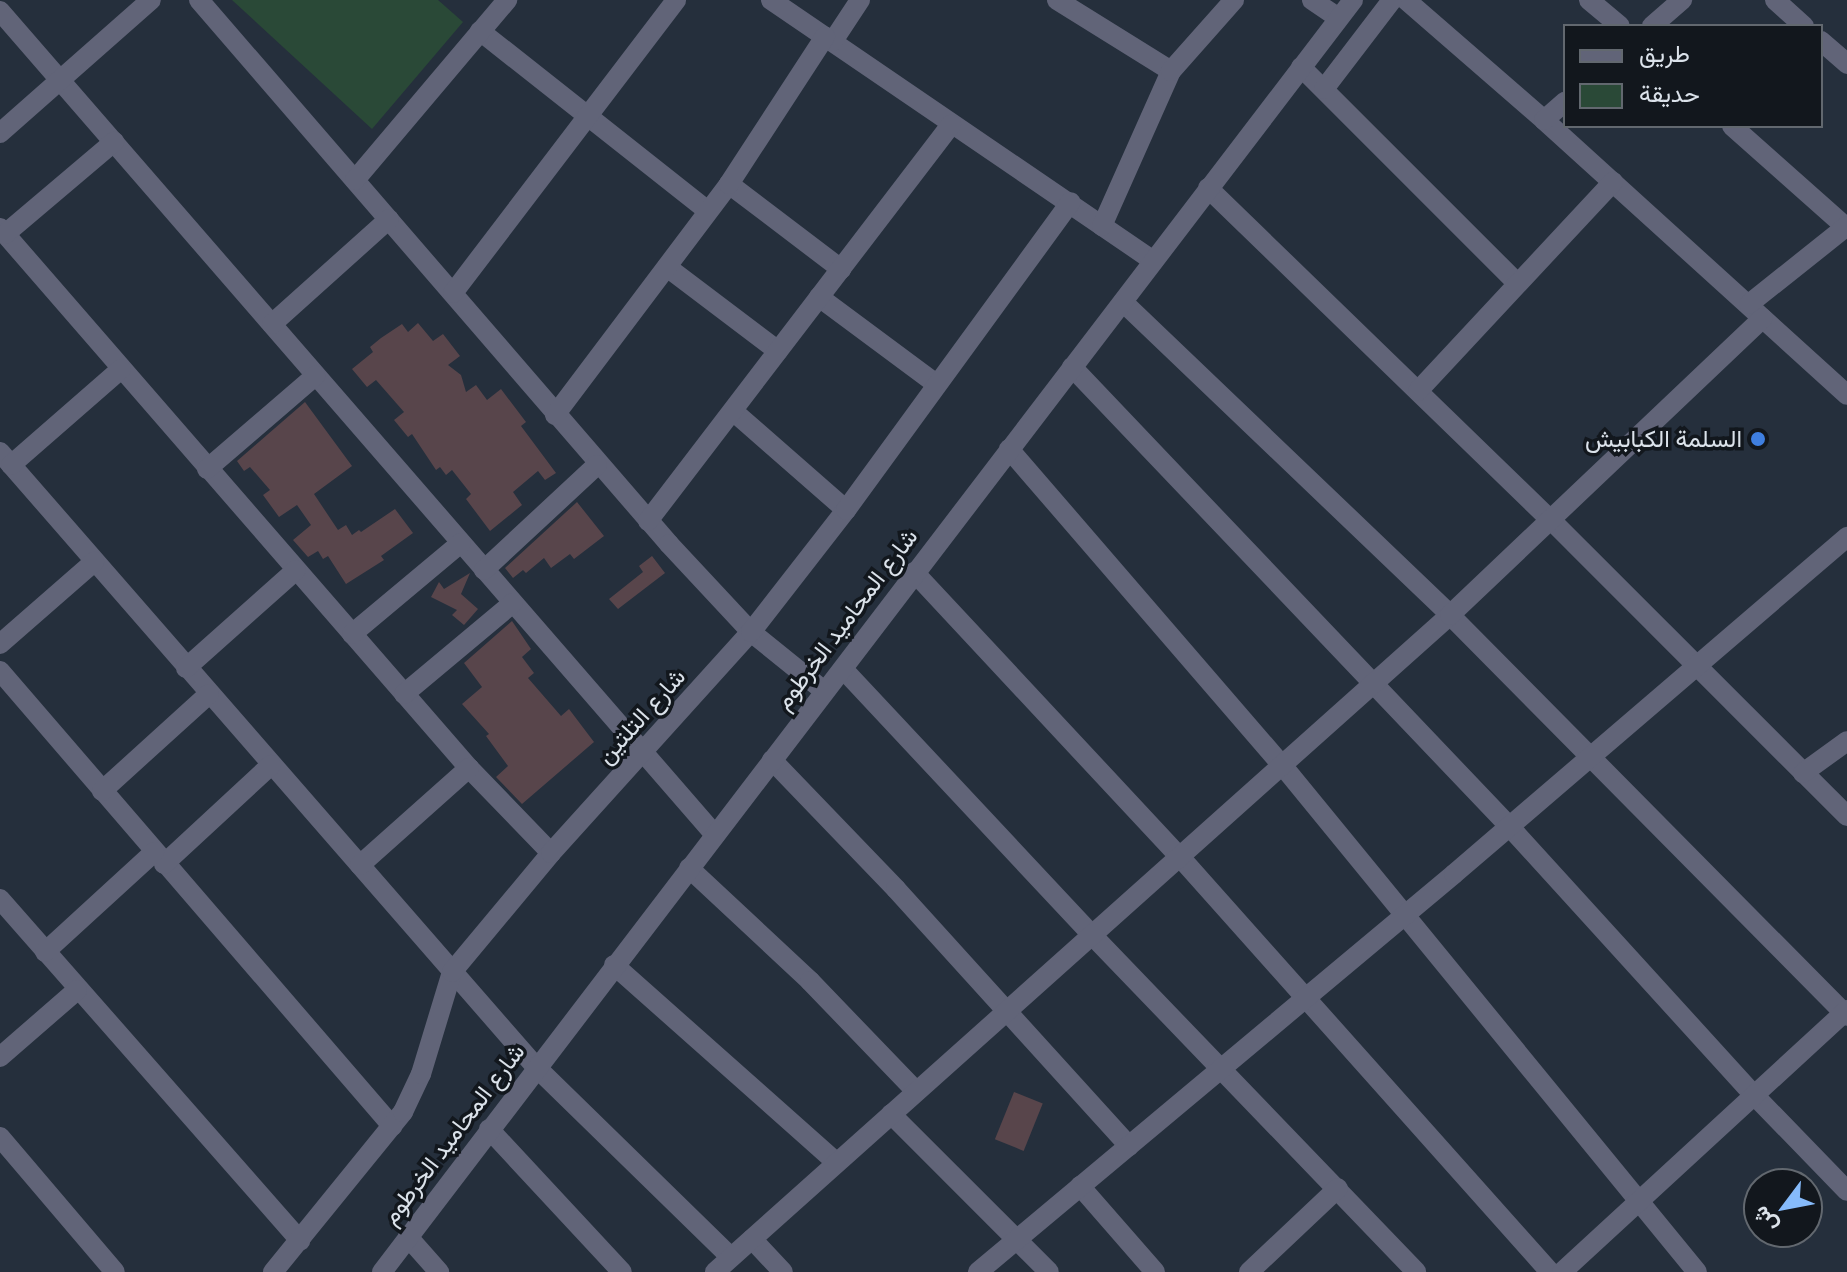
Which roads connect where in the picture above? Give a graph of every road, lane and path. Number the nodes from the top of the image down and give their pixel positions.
1 (151, 0) edge
2 (199, 0) edge
3 (507, 0) edge
4 (676, 0) edge
5 (771, 0) edge
6 (860, 0) edge
7 (1057, 0) edge
8 (1234, 0) edge
9 (1312, 0) edge
10 (1353, 0) edge
11 (1392, 0) edge
12 (1406, 0) edge
13 (1589, 0) edge
14 (1682, 0) edge
15 (1775, 0) edge
16 (0, 11) edge
17 (1339, 18) junction
18 (1618, 24) edge
19 (1654, 24) edge
20 (1802, 24) edge
21 (480, 31) junction
22 (829, 39) junction
23 (1301, 67) junction
24 (1171, 71) junction
25 (61, 79) junction
26 (1324, 89) junction
27 (1563, 104) edge
28 (589, 116) junction
29 (1544, 120) junction
30 (951, 124) junction
31 (1734, 128) edge
32 (0, 133) edge
33 (114, 142) junction
34 (355, 180) junction
35 (1613, 182) junction
36 (729, 184) junction
37 (1208, 188) junction
38 (1071, 202) junction
39 (708, 211) junction
40 (389, 219) junction
41 (1102, 226) junction
42 (1846, 227) edge
43 (2, 231) edge
44 (1153, 261) junction
45 (667, 267) junction
46 (841, 269) junction
47 (1517, 283) junction
48 (453, 293) junction
49 (819, 297) junction
50 (1123, 302) junction
51 (1756, 311) junction
52 (272, 324) junction
53 (778, 351) junction
54 (1072, 367) junction
55 (121, 369) junction
56 (315, 376) junction
57 (936, 384) junction
58 (1418, 391) junction
59 (1847, 395) edge
60 (733, 411) junction
61 (555, 415) junction
62 (1009, 449) junction
63 (6, 459) edge
64 (597, 465) junction
65 (207, 469) junction
66 (846, 510) junction
67 (1550, 519) junction
68 (648, 521) junction
69 (461, 543) junction
70 (1843, 548) edge
71 (94, 562) junction
72 (296, 570) junction
73 (484, 570) junction
74 (914, 572) junction
75 (513, 603) junction
76 (1450, 615) junction
77 (751, 632) junction
78 (352, 634) junction
79 (0, 644) edge
80 (1697, 666) junction
81 (186, 668) junction
82 (844, 670) junction
83 (0, 671) edge
84 (1374, 683) junction
85 (824, 691) junction
86 (209, 694) junction
87 (404, 694) junction
88 (1847, 741) edge
89 (645, 752) junction
90 (1590, 758) junction
91 (772, 760) junction
92 (271, 765) junction
93 (1282, 765) junction
94 (469, 768) junction
95 (1803, 773) junction
96 (102, 791) junction
97 (1847, 816) edge
98 (1509, 826) junction
99 (715, 835) junction
100 (551, 853) junction
101 (1180, 857) junction
102 (159, 858) junction
103 (360, 865) junction
104 (689, 868) junction
105 (0, 899) edge
106 (1404, 915) junction
107 (1093, 936) junction
108 (45, 952) junction
109 (614, 965) junction
110 (452, 972) junction
111 (77, 990) junction
112 (1306, 997) junction
113 (1007, 1012) junction
114 (1846, 1013) edge
115 (0, 1057) edge
116 (536, 1067) junction
117 (1222, 1068) junction
118 (916, 1091) junction
119 (1755, 1096) junction
120 (891, 1114) junction
121 (392, 1126) junction
122 (489, 1129) junction
123 (0, 1137) edge
124 (1129, 1146) junction
125 (836, 1162) junction
126 (1080, 1186) junction
127 (1338, 1188) junction
128 (1847, 1191) edge
129 (1638, 1199) junction
130 (408, 1237) junction
131 (752, 1239) junction
132 (1018, 1239) junction
133 (300, 1241) junction
134 (731, 1257) junction
135 (1149, 1265) edge
136 (115, 1272) edge
137 (273, 1272) edge
138 (382, 1272) edge
139 (439, 1272) edge
140 (622, 1272) edge
141 (715, 1272) edge
142 (783, 1272) edge
143 (978, 1272) edge
144 (1049, 1272) edge
145 (1126, 1272) edge
146 (1249, 1272) edge
147 (1416, 1272) edge
148 (1550, 1272) edge
149 (1562, 1272) edge
150 (1697, 1272) edge

1 - 25 street
2 - 34 street
3 - 21 street
4 - 28 street
5 - 22 street
6 - 22 street
7 - 24 street
8 - 24 street
9 - 17 street
10 - 17 street, شارع المحاميد الخرطوم
11 - 26 street
12 - 29 street
13 - 18 street
14 - 19 street
15 - 20 street
16 - 25 street
17 - 23 street, شارع المحاميد الخرطوم
21 - 28 street
21 - 34 street
22 - 30 street
22 - 36 street
23 - 26 street
23 - 37 street, شارع المحاميد الخرطوم
24 - 41 street
25 - 32 street
25 - 33 street
26 - 47 street
27 - 29 street
28 - 39 street
28 - 48 street
29 - 35 street
30 - 38 street
30 - 46 street
31 - 42 street
33 - 43 street
33 - 52 street
34 - 40 street
35 - 47 street
35 - 51 street
36 - 39 street
36 - 46 street
37 - 44 street, شارع المحاميد الخرطوم
37 - 58 street
38 - 41 street
38 - 57 street, شارع التلتين
39 - 45 street
40 - 48 street
40 - 52 street
41 - 44 street
42 - 51 street
43 - 55 street
44 - 50 street, شارع المحاميد الخرطوم
45 - 53 street
45 - 61 street
46 - 49 street
47 - 58 street
48 - 61 street
49 - 53 street
49 - 57 street
50 - 54 street, شارع المحاميد الخرطوم
50 - 76 street
51 - 59 street
51 - 67 street
52 - 56 street
53 - 60 street
54 - 62 street, شارع المحاميد الخرطوم
54 - 84 street
55 - 63 street
55 - 65 street
56 - 65 street
56 - 69 street
57 - 66 street, شارع التلتين
58 - 67 street
60 - 66 street
60 - 68 street
61 - 64 street
62 - 74 street, شارع المحاميد الخرطوم
62 - 93 street
63 - 71 street
64 - 68 street
64 - 73 street
65 - 72 street
66 - 77 street, شارع التلتين
67 - 76 street
67 - 80 street
68 - 77 street
69 - 73 street
69 - 78 street
70 - 80 street
71 - 79 street
71 - 81 street
72 - 78 street
72 - 81 street
73 - 75 street
74 - 82 street, شارع المحاميد الخرطوم
74 - 101 street
75 - 87 street
75 - 89 street
76 - 84 street
76 - 90 street
77 - 85 street
77 - 89 street, شارع التلتين
78 - 87 street
80 - 90 street
80 - 95 street
81 - 86 street
82 - 85 street, شارع المحاميد الخرطوم
82 - 107 street
83 - 96 street
84 - 93 street
84 - 98 street
85 - 91 street, شارع المحاميد الخرطوم
86 - 92 street
86 - 96 street
87 - 94 street
88 - 95 street
89 - 99 street
89 - 100 street, شارع التلتين
90 - 98 street
90 - 114 street
91 - 99 street, شارع المحاميد الخرطوم
91 - 113 street
92 - 102 street
92 - 103 street
93 - 101 street
93 - 106 street
94 - 100 street
94 - 103 street
95 - 97 street
96 - 102 street
98 - 106 street
98 - 119 street
99 - 104 street, شارع المحاميد الخرطوم
100 - 110 street, شارع التلتين
101 - 107 street
101 - 112 street
102 - 108 street
102 - 121 street
103 - 110 street
104 - 109 street, شارع المحاميد الخرطوم
104 - 118 street
105 - 108 street
106 - 112 street
106 - 129 street
107 - 113 street
107 - 117 street
108 - 111 street
109 - 116 street, شارع المحاميد الخرطوم
109 - 125 street
110 - 116 street
110 - 121 street, شارع التلتين
111 - 115 street
111 - 133 street
112 - 117 street
112 - 148 street
113 - 118 street
113 - 124 street
114 - 119 street
116 - 122 street, شارع المحاميد الخرطوم
116 - 134 street
117 - 124 street
117 - 127 street
118 - 120 street
119 - 128 street
119 - 129 street
120 - 125 street
120 - 132 street
121 - 133 street, شارع التلتين
122 - 130 street, شارع المحاميد الخرطوم
122 - 140 street
123 - 136 street
124 - 126 street
125 - 131 street
126 - 132 street
126 - 135 street
127 - 146 street
127 - 147 street
129 - 149 street
129 - 150 street
130 - 138 street, شارع المحاميد الخرطوم
130 - 139 street
131 - 134 street
131 - 142 street
132 - 143 street
132 - 144 street
133 - 137 street, شارع التلتين
134 - 141 street
135 - 145 street

